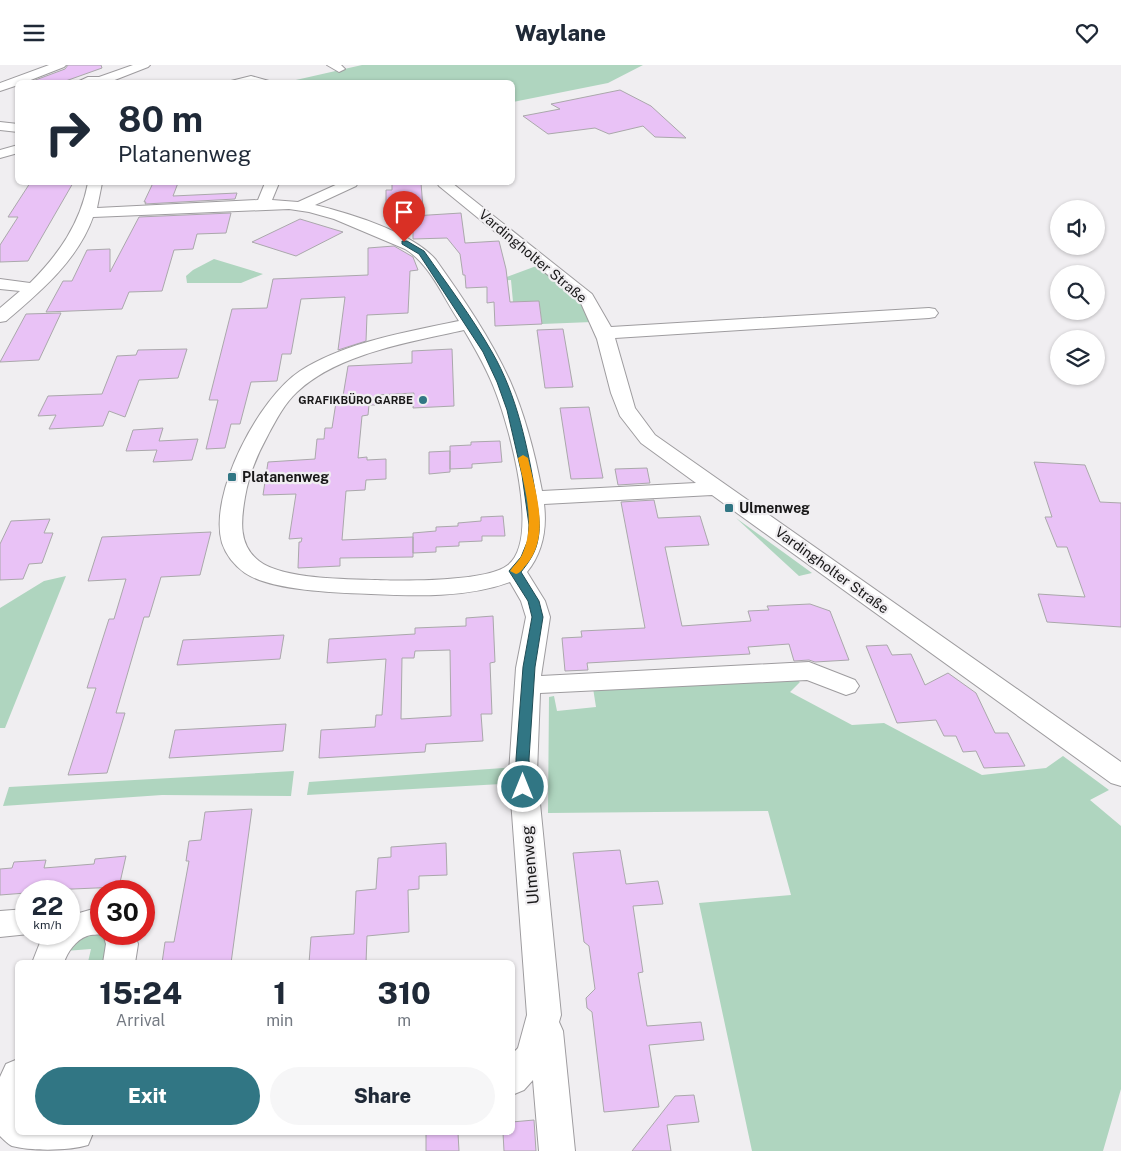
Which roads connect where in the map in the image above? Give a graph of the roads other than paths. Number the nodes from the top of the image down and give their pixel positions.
1 (144, 65) edge
2 (51, 66) edge
3 (241, 71) dead end
4 (23, 80) edge
5 (103, 80) edge
6 (251, 80) edge
7 (15, 83) edge
8 (0, 87) edge
9 (0, 126) edge
10 (15, 128) edge
11 (15, 150) edge
12 (0, 154) edge
13 (95, 185) edge
14 (271, 185) edge
15 (347, 185) edge
16 (446, 185) edge
17 (263, 205) junction
18 (300, 206) junction
19 (89, 213) junction
20 (0, 284) edge
21 (34, 288) junction
22 (929, 313) dead end
23 (0, 317) edge
24 (469, 324) junction
25 (606, 333) junction
26 (718, 488) junction
27 (532, 498) junction
28 (515, 571) junction
29 (528, 685) junction
30 (846, 686) dead end
31 (1121, 776) edge
32 (15, 923) edge
33 (0, 924) edge
34 (56, 945) edge
35 (122, 945) edge
36 (49, 960) edge
37 (120, 960) edge
38 (544, 1015) junction
39 (515, 1076) edge
40 (15, 1086) edge
41 (15, 1127) edge
42 (557, 1151) edge

1 - 5 street
2 - 4 street
3 - 6 street
7 - 8 street
9 - 10 street
11 - 12 street
13 - 19 street
14 - 17 street
15 - 18 street
16 - 25 street, Vardingholter Straße
17 - 18 street
17 - 19 street
18 - 24 street
19 - 21 street
20 - 21 street
21 - 23 street
22 - 25 street
24 - 27 street
24 - 28 street
25 - 26 street, Vardingholter Straße
26 - 27 street
26 - 31 street, Vardingholter Straße
27 - 28 street
28 - 29 street, Ulmenweg
29 - 30 street
29 - 38 street, Ulmenweg
32 - 33 street
34 - 36 street
35 - 37 street
38 - 39 street, Ulmenweg
38 - 42 street, Ulmenweg
40 - 41 street

